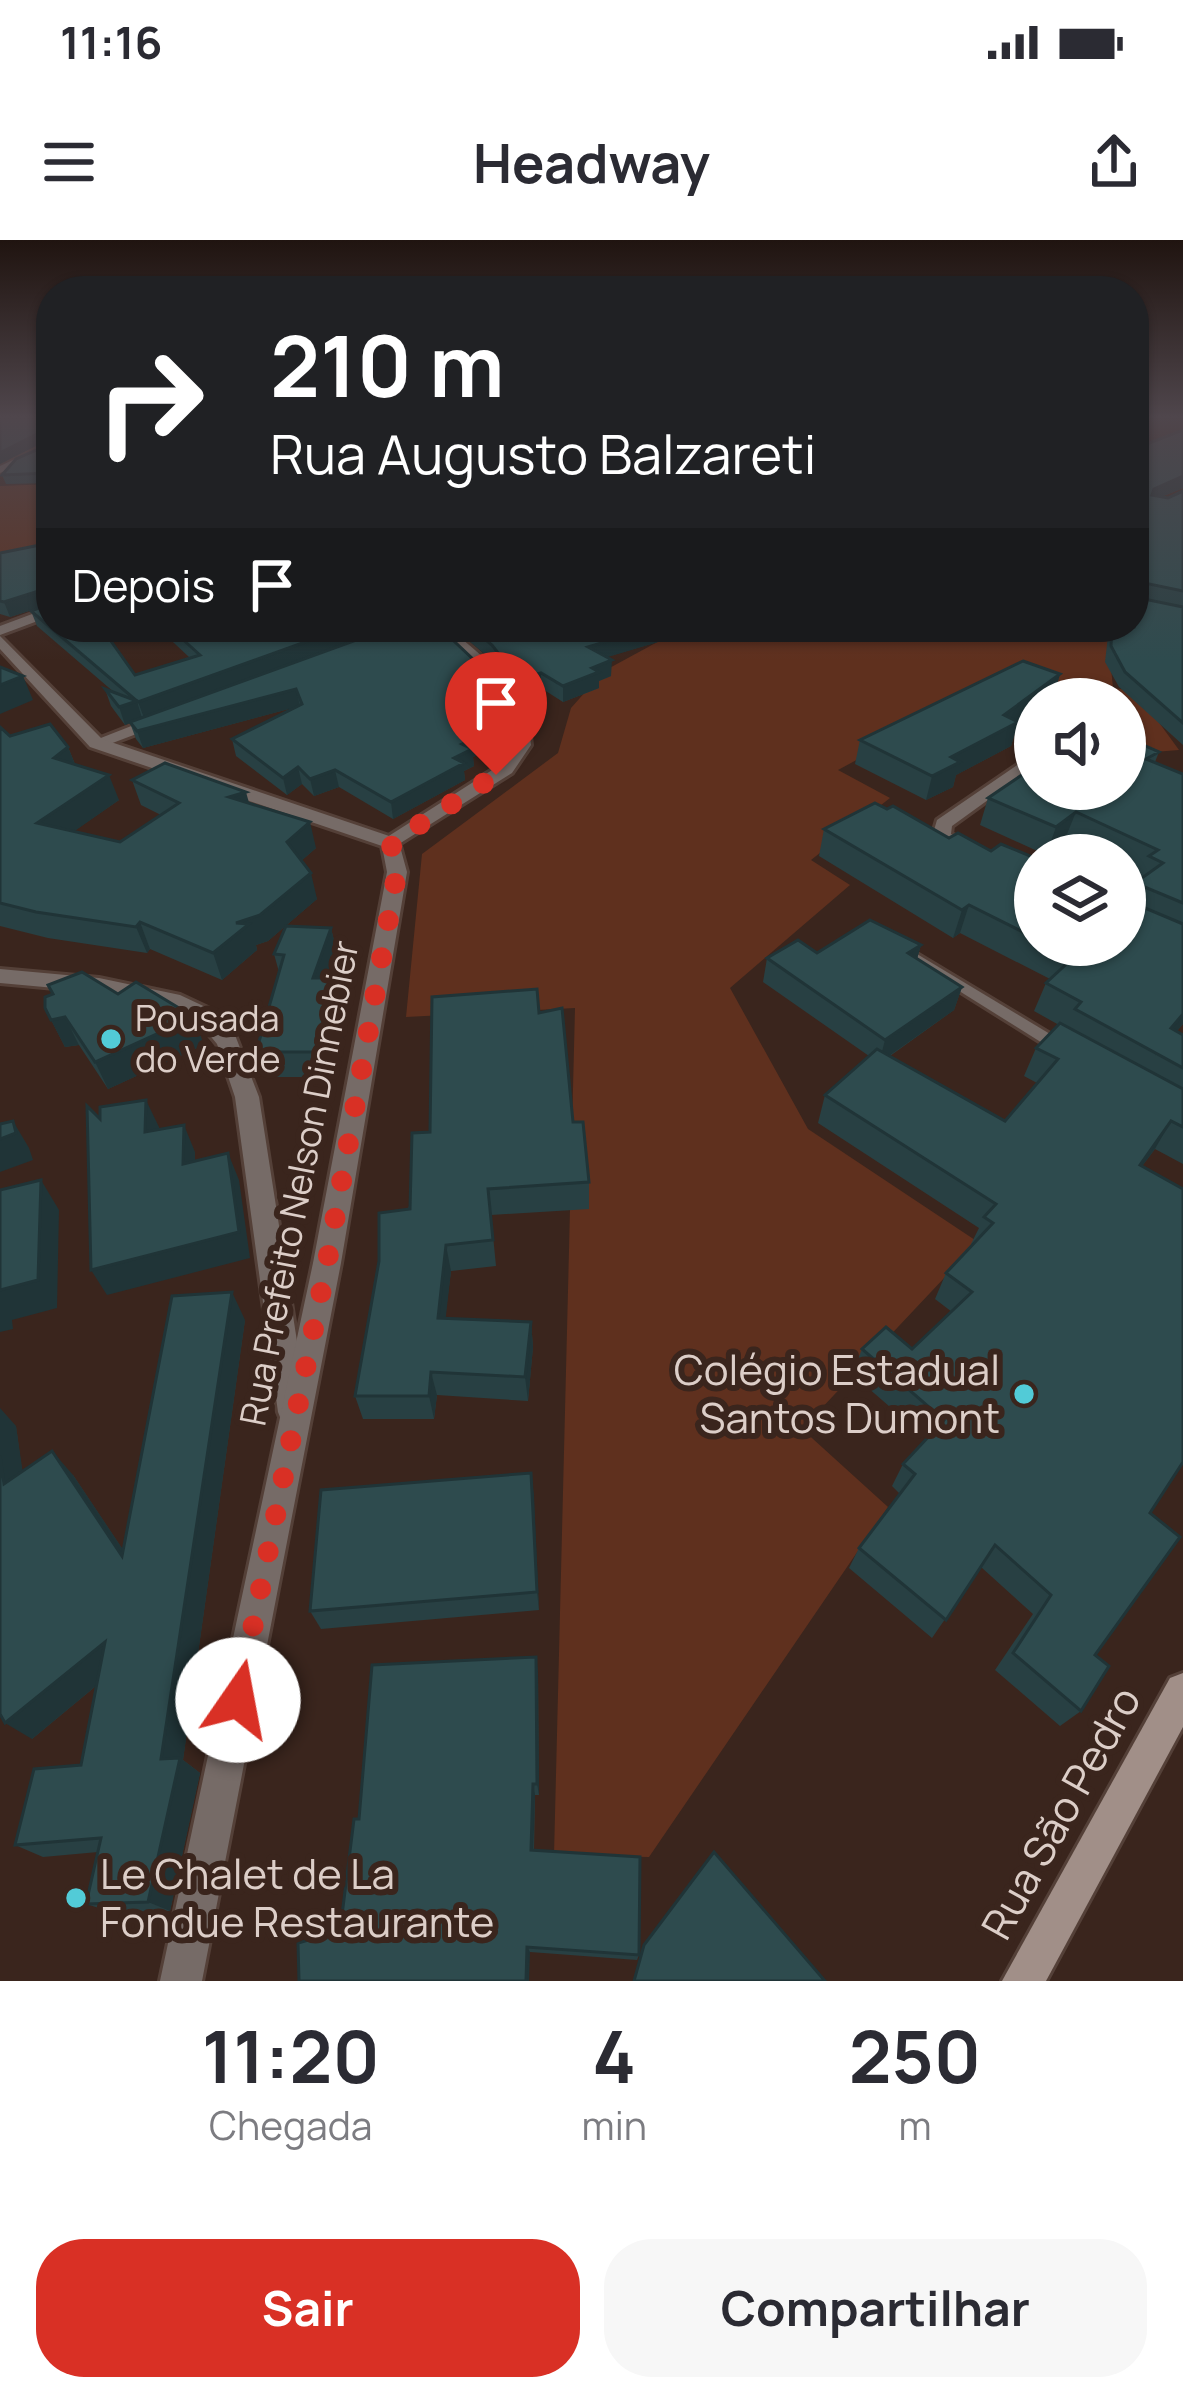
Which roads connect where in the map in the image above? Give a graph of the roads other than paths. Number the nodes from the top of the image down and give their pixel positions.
1 (36, 618) edge
2 (0, 635) edge
3 (454, 642) edge
4 (182, 712) edge
5 (96, 743) junction
6 (1014, 773) edge
7 (391, 843) junction
8 (980, 855) edge
9 (882, 940) edge
10 (0, 976) edge
11 (1081, 1059) edge
12 (295, 1420) junction
13 (1183, 1691) edge
14 (181, 1981) edge
15 (1023, 1981) edge

1 - 2 street
2 - 5 street
3 - 7 street
4 - 5 street
5 - 7 street
6 - 8 street
7 - 12 street, Rua Prefeito Nelson Dinnebier
9 - 11 lane
10 - 12 street
12 - 14 street, Rua Prefeito Nelson Dinnebier
13 - 15 main road, Rua São Pedro

